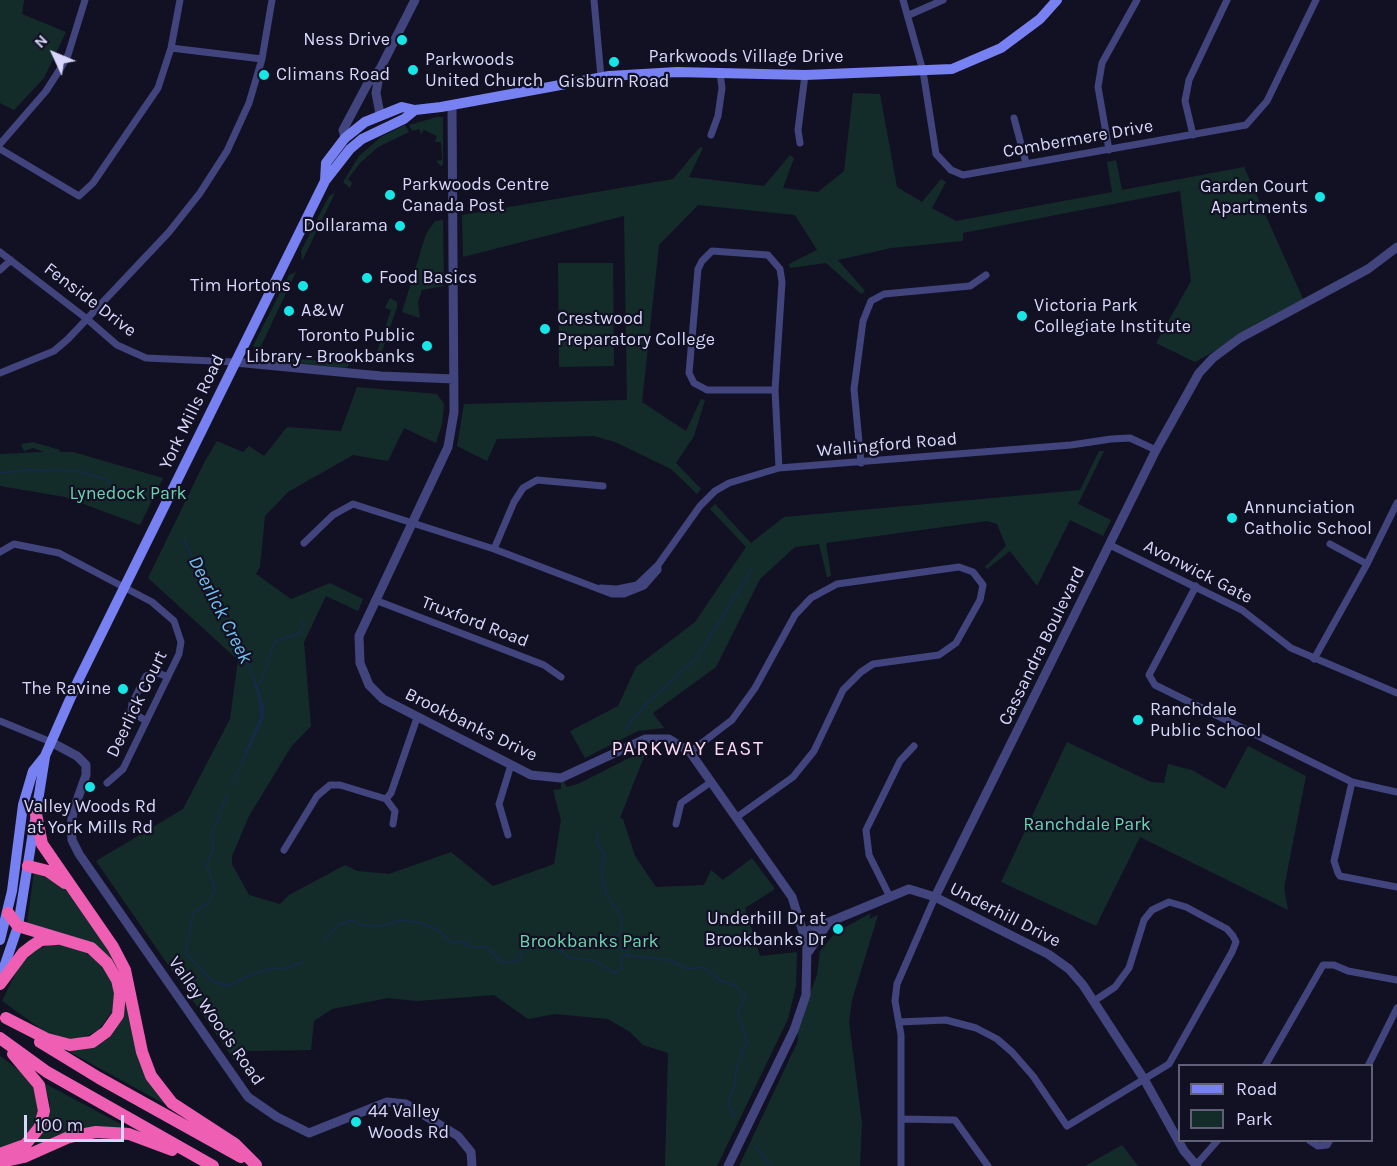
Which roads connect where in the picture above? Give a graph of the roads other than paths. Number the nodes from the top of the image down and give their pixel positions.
1 (86, 0) edge
2 (180, 0) edge
3 (273, 0) edge
4 (415, 0) edge
5 (594, 0) edge
6 (903, 0) edge
7 (942, 0) edge
8 (1057, 0) edge
9 (1137, 0) edge
10 (1227, 0) edge
11 (1316, 0) edge
12 (909, 15) junction
13 (171, 48) junction
14 (262, 60) junction
15 (380, 69) junction
16 (923, 71) junction
17 (720, 73) junction
18 (805, 75) junction
19 (601, 77) junction
20 (452, 105) junction
21 (415, 110) junction
22 (381, 114) junction
23 (1014, 118) dead end
24 (384, 126) joint
25 (711, 135) dead end
26 (1193, 135) junction
27 (345, 138) junction
28 (800, 143) dead end
29 (0, 144) edge
30 (0, 149) edge
31 (1109, 150) junction
32 (345, 155) junction
33 (1026, 163) junction
34 (325, 181) junction
35 (1397, 247) edge
36 (0, 252) edge
37 (11, 260) junction
38 (0, 270) edge
39 (986, 275) dead end
40 (87, 319) junction
41 (235, 362) junction
42 (0, 374) edge
43 (453, 379) junction
44 (775, 390) junction
45 (1156, 450) junction
46 (861, 463) junction
47 (779, 468) junction
48 (603, 486) dead end
49 (1397, 503) edge
50 (412, 522) junction
51 (304, 543) dead end
52 (1330, 544) dead end
53 (1110, 545) junction
54 (494, 549) junction
55 (0, 552) edge
56 (1367, 564) junction
57 (1196, 586) junction
58 (124, 587) junction
59 (375, 600) junction
60 (1314, 659) junction
61 (168, 677) junction
62 (561, 677) dead end
63 (1397, 693) edge
64 (417, 718) junction
65 (146, 721) junction
66 (0, 722) edge
67 (51, 742) junction
68 (914, 746) dead end
69 (690, 752) junction
70 (45, 756) junction
71 (511, 765) junction
72 (711, 782) junction
73 (1352, 782) junction
74 (107, 783) dead end
75 (1397, 792) edge
76 (386, 799) junction
77 (36, 814) junction
78 (737, 817) junction
79 (393, 824) dead end
80 (676, 824) dead end
81 (508, 835) dead end
82 (284, 850) dead end
83 (22, 867) junction
84 (70, 888) junction
85 (1397, 888) edge
86 (889, 895) junction
87 (935, 897) junction
88 (8, 913) junction
89 (830, 923) junction
90 (18, 926) junction
91 (805, 932) junction
92 (68, 939) junction
93 (0, 940) edge
94 (808, 953) junction
95 (0, 979) edge
96 (1397, 980) edge
97 (0, 984) edge
98 (1094, 1001) junction
99 (1397, 1008) edge
100 (3, 1016) edge
101 (899, 1022) junction
102 (0, 1039) edge
103 (1266, 1064) edge
104 (1369, 1064) edge
105 (1144, 1079) junction
106 (903, 1119) junction
107 (1178, 1140) edge
108 (1179, 1142) edge
109 (1216, 1142) edge
110 (1314, 1142) edge
111 (1328, 1142) edge
112 (0, 1154) edge
113 (0, 1162) edge
114 (207, 1163) edge
115 (257, 1166) edge
116 (472, 1166) edge
117 (728, 1166) edge
118 (901, 1166) edge
119 (988, 1166) edge
120 (1197, 1166) edge

1 - 29 street
2 - 13 street
3 - 14 street
4 - 15 street, York Mills Road
5 - 19 street
6 - 12 street, Combermere Drive
7 - 12 street
8 - 16 main road, Parkwoods Village Drive
9 - 31 street
10 - 26 street
11 - 26 street, Combermere Drive
12 - 16 street, Combermere Drive
13 - 14 street
13 - 30 street
14 - 40 street
15 - 22 street, York Mills Road
15 - 27 street, York Mills Road
16 - 18 main road, Parkwoods Village Drive
16 - 33 street, Combermere Drive
17 - 18 main road, Parkwoods Village Drive
17 - 19 main road, Parkwoods Village Drive
17 - 25 street
18 - 28 street
19 - 20 main road, Parkwoods Village Drive
20 - 21 main road, Parkwoods Village Drive
20 - 43 street, Brookbanks Drive
21 - 22 main road, Parkwoods Village Drive
21 - 24 main road, Parkwoods Village Drive
22 - 27 main road, York Mills Road
22 - 32 main road
23 - 33 street
24 - 32 main road, York Mills Road
26 - 31 street, Combermere Drive
27 - 34 main road, York Mills Road
31 - 33 street, Combermere Drive
32 - 34 main road, York Mills Road
34 - 41 main road, York Mills Road
35 - 45 street, Cassandra Boulevard
36 - 37 street, Fenside Drive
37 - 38 street
37 - 40 street, Fenside Drive
39 - 46 street
40 - 41 street, Fenside Drive
40 - 42 street
41 - 43 street, Fenside Drive
41 - 58 main road, York Mills Road
43 - 50 street, Brookbanks Drive
44 - 44 street
44 - 47 street
45 - 46 street, Wallingford Road
45 - 53 street, Cassandra Boulevard
46 - 47 street, Wallingford Road
47 - 54 street, Wallingford Road
48 - 54 street
49 - 56 street
50 - 51 street, Wallingford Road
50 - 54 street, Wallingford Road
50 - 59 street, Brookbanks Drive
52 - 56 street
53 - 57 street, Avonwick Gate
53 - 87 street, Cassandra Boulevard
55 - 58 street, Deerlick Court
56 - 60 street
57 - 60 street, Avonwick Gate
57 - 73 street
58 - 61 street, Deerlick Court
58 - 67 main road, York Mills Road
59 - 62 street, Truxford Road
59 - 64 street, Brookbanks Drive
60 - 63 street, Avonwick Gate
61 - 65 street, Deerlick Court
61 - 65 street
64 - 71 street, Brookbanks Drive
64 - 76 street
65 - 74 street, Deerlick Court
66 - 67 street
67 - 70 main road, York Mills Road
67 - 116 street, Valley Woods Road
68 - 86 street
69 - 71 street, Brookbanks Drive
69 - 72 street, Brookbanks Drive
69 - 78 street
70 - 77 main road, York Mills Road
70 - 83 main road, York Mills Road
71 - 81 street
72 - 78 street, Brookbanks Drive
72 - 80 street
73 - 75 street
73 - 85 street
76 - 79 street
76 - 82 street
77 - 83 main road, York Mills Road
77 - 84 highway
78 - 91 street, Brookbanks Drive
83 - 84 highway
83 - 88 main road, York Mills Road
83 - 90 main road, York Mills Road
84 - 115 highway
86 - 87 street, Underhill Drive
86 - 89 street, Underhill Drive
87 - 98 street, Underhill Drive
87 - 101 street, Cassandra Boulevard
88 - 90 highway
88 - 93 main road, York Mills Road
89 - 91 street, Underhill Drive
89 - 94 street
90 - 92 highway
90 - 95 main road, York Mills Road
91 - 94 street, Brookbanks Drive
92 - 97 highway
92 - 100 highway
94 - 117 street, Brookbanks Drive
96 - 103 street
98 - 105 street, Underhill Drive
98 - 105 street
99 - 104 street
100 - 115 highway
101 - 105 street
101 - 106 street, Cassandra Boulevard
102 - 112 highway
102 - 114 highway
105 - 107 street, Underhill Drive
106 - 118 street, Cassandra Boulevard
106 - 119 street
108 - 120 street, Underhill Drive
109 - 120 street
110 - 111 street
113 - 114 highway

